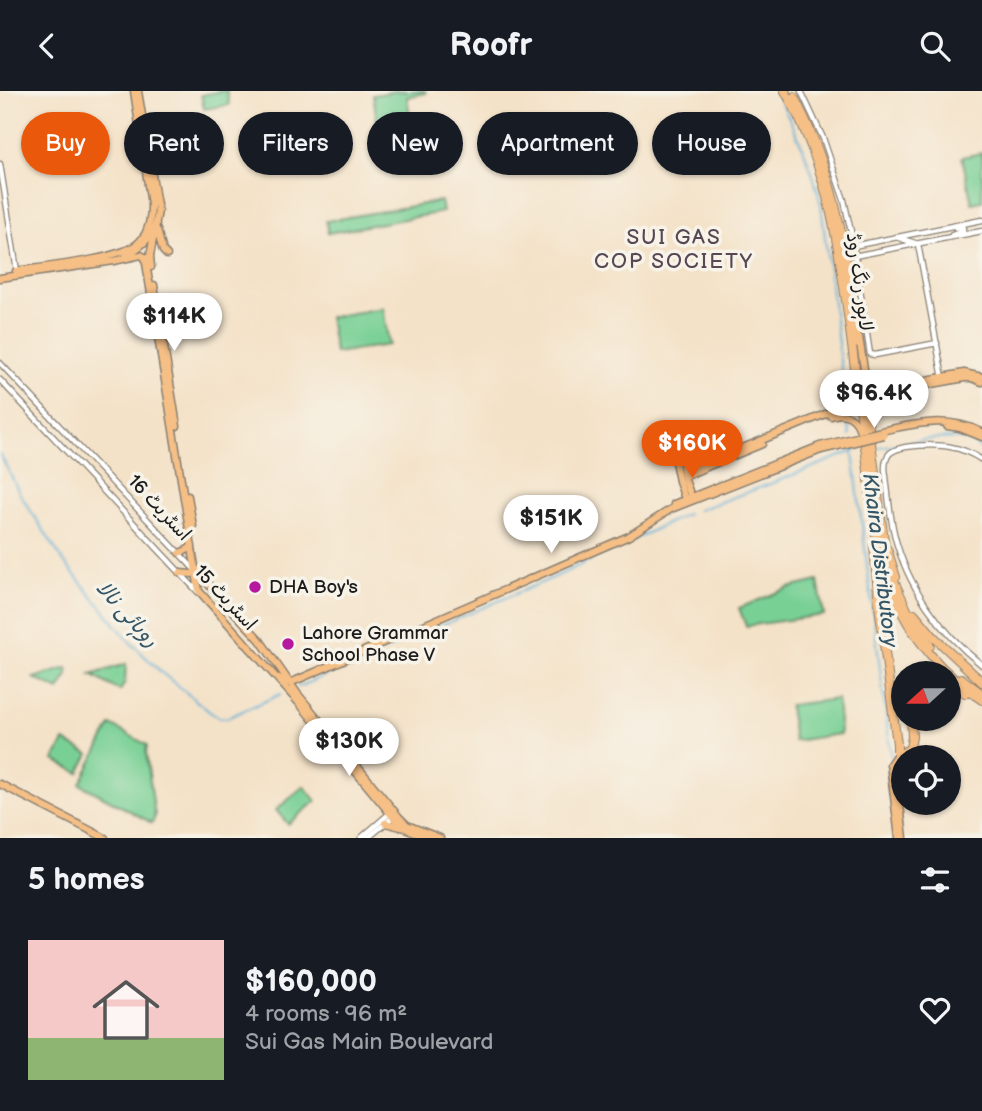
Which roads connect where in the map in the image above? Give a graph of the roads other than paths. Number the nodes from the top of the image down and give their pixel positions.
1 (136, 91) edge
2 (785, 91) edge
3 (791, 91) edge
4 (801, 91) edge
5 (0, 164) edge
6 (982, 220) edge
7 (156, 224) junction
8 (944, 227) junction
9 (982, 231) edge
10 (893, 237) junction
11 (945, 238) junction
12 (918, 244) junction
13 (853, 246) junction
14 (903, 247) junction
15 (167, 255) dead end
16 (145, 256) junction
17 (854, 256) junction
18 (122, 259) junction
19 (17, 271) junction
20 (0, 276) edge
21 (853, 311) junction
22 (850, 331) junction
23 (937, 343) junction
24 (0, 363) edge
25 (944, 379) junction
26 (982, 379) edge
27 (0, 380) edge
28 (855, 389) junction
29 (859, 403) junction
30 (982, 434) edge
31 (982, 460) edge
32 (873, 462) junction
33 (684, 474) junction
34 (680, 484) junction
35 (870, 484) junction
36 (689, 500) junction
37 (673, 505) junction
38 (883, 540) junction
39 (192, 546) junction
40 (179, 553) junction
41 (180, 573) junction
42 (198, 573) junction
43 (202, 595) junction
44 (943, 628) junction
45 (930, 633) junction
46 (982, 665) edge
47 (982, 682) edge
48 (286, 683) junction
49 (961, 691) edge
50 (982, 694) edge
51 (982, 702) edge
52 (897, 739) junction
53 (897, 745) edge
54 (900, 745) edge
55 (0, 784) edge
56 (392, 815) junction
57 (898, 815) edge
58 (900, 815) edge
59 (385, 823) junction
60 (403, 827) junction
61 (105, 838) edge
62 (361, 838) edge
63 (368, 838) edge
64 (429, 838) edge
65 (440, 838) edge
66 (901, 838) edge

1 - 7 main road
1 - 19 main road
2 - 22 highway, لاہور رنگ روڈ
3 - 21 highway, لاہور رنگ روڈ
4 - 13 street
5 - 19 street
6 - 8 street
7 - 15 main road
7 - 16 main road
7 - 18 main road
8 - 10 street
8 - 11 street
9 - 11 street
10 - 12 street
10 - 13 street
10 - 14 street
11 - 12 street
12 - 14 street
12 - 23 street
13 - 17 street
14 - 17 street
16 - 18 main road
16 - 39 main road
16 - 42 main road
17 - 23 street
18 - 20 main road
19 - 20 main road
21 - 25 main road
21 - 32 highway, لاہور رنگ روڈ
22 - 28 main road
22 - 29 highway, لاہور رنگ روڈ
23 - 25 street
24 - 40 street, اسٹریٹ 16
25 - 26 main road
25 - 32 main road
27 - 41 street, اسٹریٹ 15
28 - 29 main road
28 - 33 main road
29 - 35 highway, لاہور رنگ روڈ
30 - 36 main road, bridge
31 - 44 street
32 - 38 highway, لاہور رنگ روڈ
33 - 34 main road
33 - 35 main road
33 - 36 main road
34 - 36 main road
34 - 37 main road
35 - 51 highway, لاہور رنگ روڈ
35 - 52 highway
36 - 37 main road
36 - 48 main road
37 - 48 main road
38 - 45 highway
38 - 50 highway, لاہور رنگ روڈ
39 - 40 main road
39 - 42 main road
40 - 42 street, اسٹریٹ 16
41 - 42 main road
41 - 43 street, اسٹریٹ 15
42 - 43 main road
42 - 48 main road, اسٹریٹ 16
43 - 48 main road, اسٹریٹ 15
44 - 45 street
44 - 46 street
45 - 47 highway
48 - 56 main road
48 - 65 main road
49 - 51 highway
52 - 53 highway
52 - 54 highway
55 - 61 main road
56 - 59 street
56 - 60 main road
56 - 62 street
57 - 66 main road
58 - 66 main road
59 - 60 main road
59 - 63 street
60 - 64 main road

